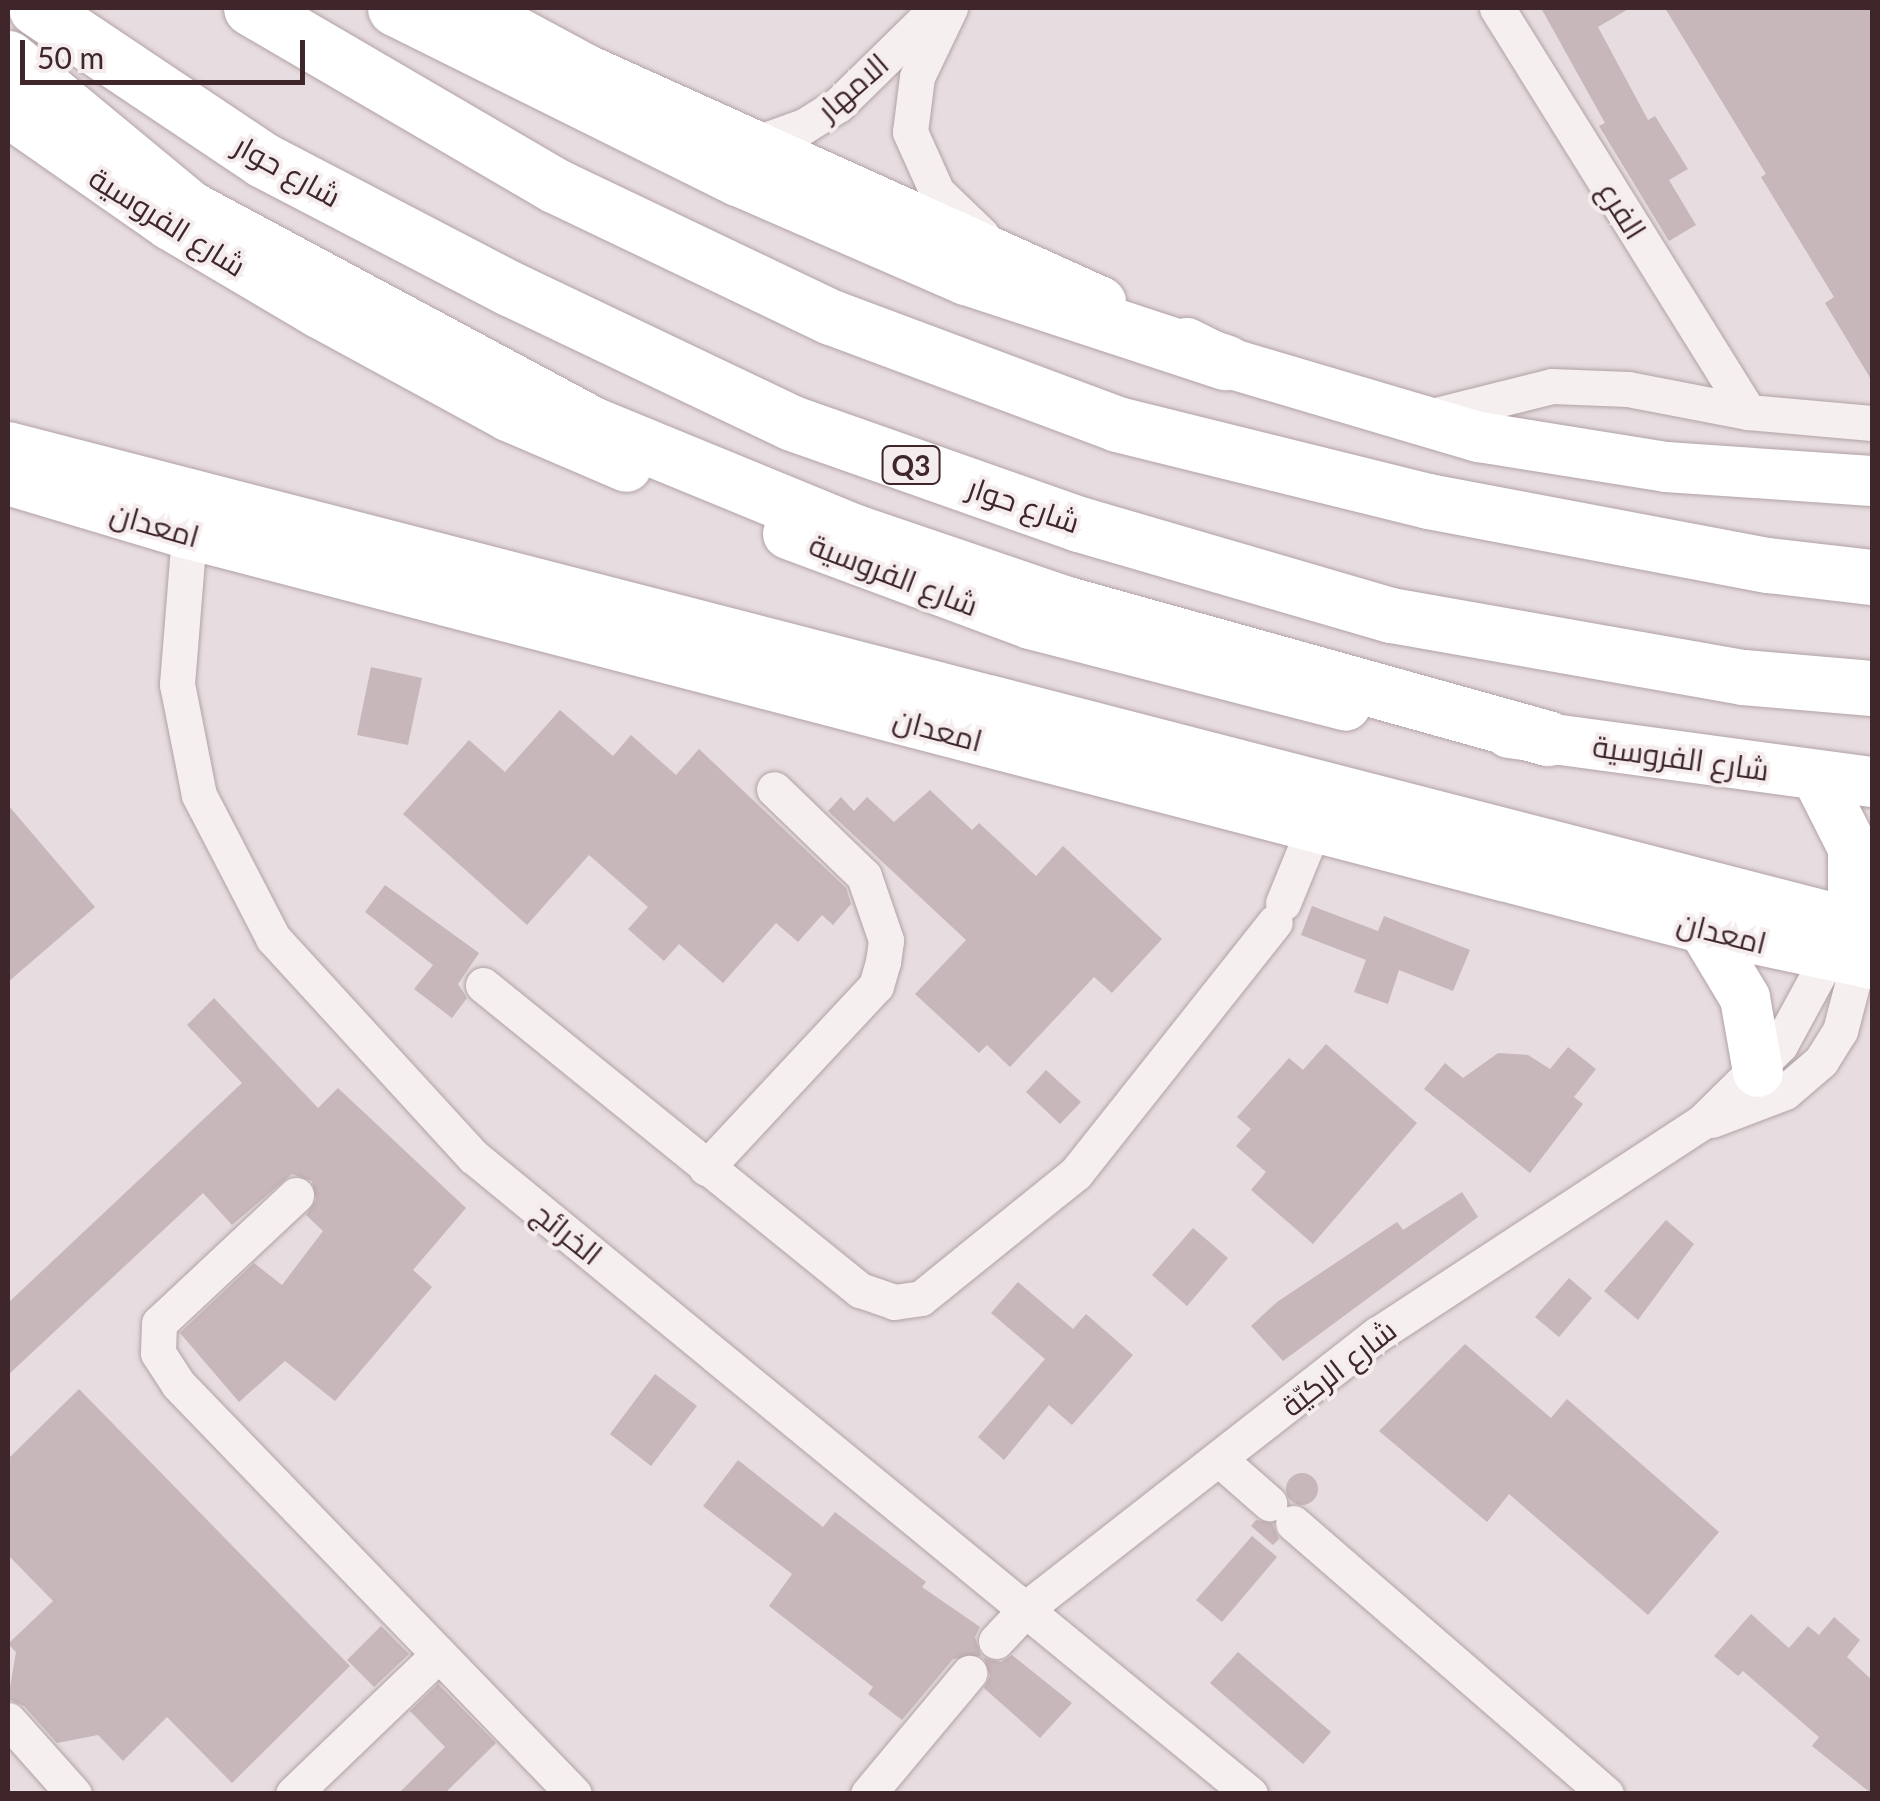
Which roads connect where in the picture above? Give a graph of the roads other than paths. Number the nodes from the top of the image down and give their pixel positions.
1 (36, 8) edge
2 (252, 8) edge
3 (396, 8) edge
4 (472, 8) edge
5 (936, 8) edge
6 (950, 8) edge
7 (1497, 8) edge
8 (8, 58) edge
9 (8, 112) edge
10 (754, 144) junction
11 (1010, 258) junction
12 (1225, 362) junction
13 (1748, 412) junction
14 (1417, 420) junction
15 (1872, 423) edge
16 (8, 447) edge
17 (8, 480) edge
18 (1872, 481) edge
19 (190, 514) junction
20 (1872, 576) edge
21 (1872, 688) edge
22 (1548, 738) junction
23 (1817, 777) junction
24 (1872, 782) edge
25 (774, 789) dead end
26 (1314, 827) junction
27 (1863, 836) edge
28 (1704, 928) junction
29 (1855, 938) edge
30 (483, 985) dead end
31 (1758, 1072) junction
32 (1702, 1122) junction
33 (706, 1168) junction
34 (296, 1195) dead end
35 (1219, 1459) junction
36 (1028, 1608) junction
37 (996, 1641) dead end
38 (439, 1654) junction
39 (969, 1673) dead end
40 (8, 1720) edge
41 (74, 1794) edge
42 (293, 1794) edge
43 (574, 1794) edge
44 (868, 1794) edge
45 (1250, 1794) edge
46 (1606, 1794) edge

1 - 21 highway, شارع حوار / Q3
2 - 20 highway
3 - 12 highway
4 - 10 street
5 - 10 street, الامهار
6 - 11 street, الامهار
7 - 13 street, الفرع
8 - 22 highway
9 - 22 street, شارع الفروسية
10 - 11 street
11 - 12 street
12 - 14 street
13 - 14 street
13 - 15 street
14 - 18 street
16 - 19 street, امعدان
17 - 19 street, امعدان
19 - 26 street, امعدان
19 - 29 street, امعدان
19 - 36 street, الخرائج
22 - 23 street, شارع الفروسية
23 - 24 street, شارع الفروسية
23 - 27 street, شارع الركيّة
25 - 33 street
26 - 28 street, امعدان
26 - 33 street
27 - 29 street, شارع الركيّة
28 - 29 street, امعدان
28 - 31 street
29 - 31 street, شارع الركيّة
29 - 32 street, شارع الركيّة
30 - 33 street
31 - 32 street, شارع الركيّة
32 - 35 street, شارع الركيّة
34 - 38 street
35 - 36 street, شارع الركيّة
35 - 46 street
36 - 37 street, شارع الركيّة
36 - 45 street, الخرائج
38 - 42 street
38 - 43 street
39 - 44 street
40 - 41 street

